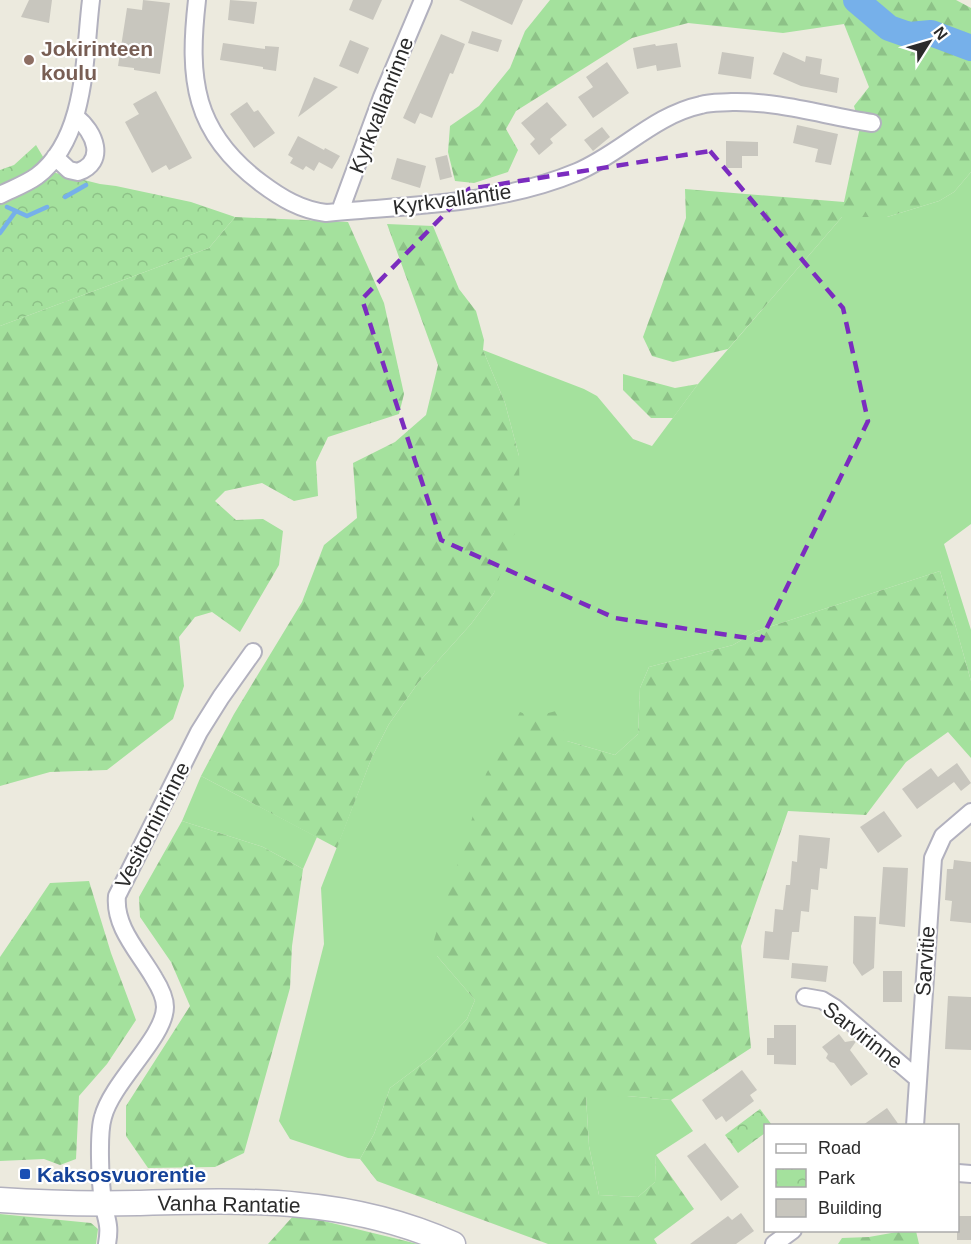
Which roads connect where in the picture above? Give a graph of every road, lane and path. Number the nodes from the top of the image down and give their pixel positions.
1 (91, 0) edge
2 (197, 0) edge
3 (423, 0) edge
4 (76, 117) junction
5 (872, 123) dead end
6 (56, 157) junction
7 (0, 195) edge
8 (340, 212) junction
9 (253, 652) dead end
10 (971, 812) edge
11 (805, 997) dead end
12 (918, 1079) junction
13 (915, 1124) edge
14 (0, 1200) edge
15 (103, 1202) junction
16 (790, 1232) edge
17 (108, 1244) edge
18 (453, 1244) edge
19 (774, 1244) edge

1 - 4 street
2 - 8 street, Kyrkvallantie
3 - 8 street, Kyrkvallanrinne
4 - 6 street
4 - 6 street
5 - 8 street, Kyrkvallantie
6 - 7 street
9 - 15 street, Vesitorninrinne
10 - 12 street, Sarvitie
11 - 12 street, Sarvirinne
12 - 13 street, Sarvitie
14 - 15 main road, Vanha Rantatie
15 - 17 street
15 - 18 main road, Vanha Rantatie
16 - 19 street

